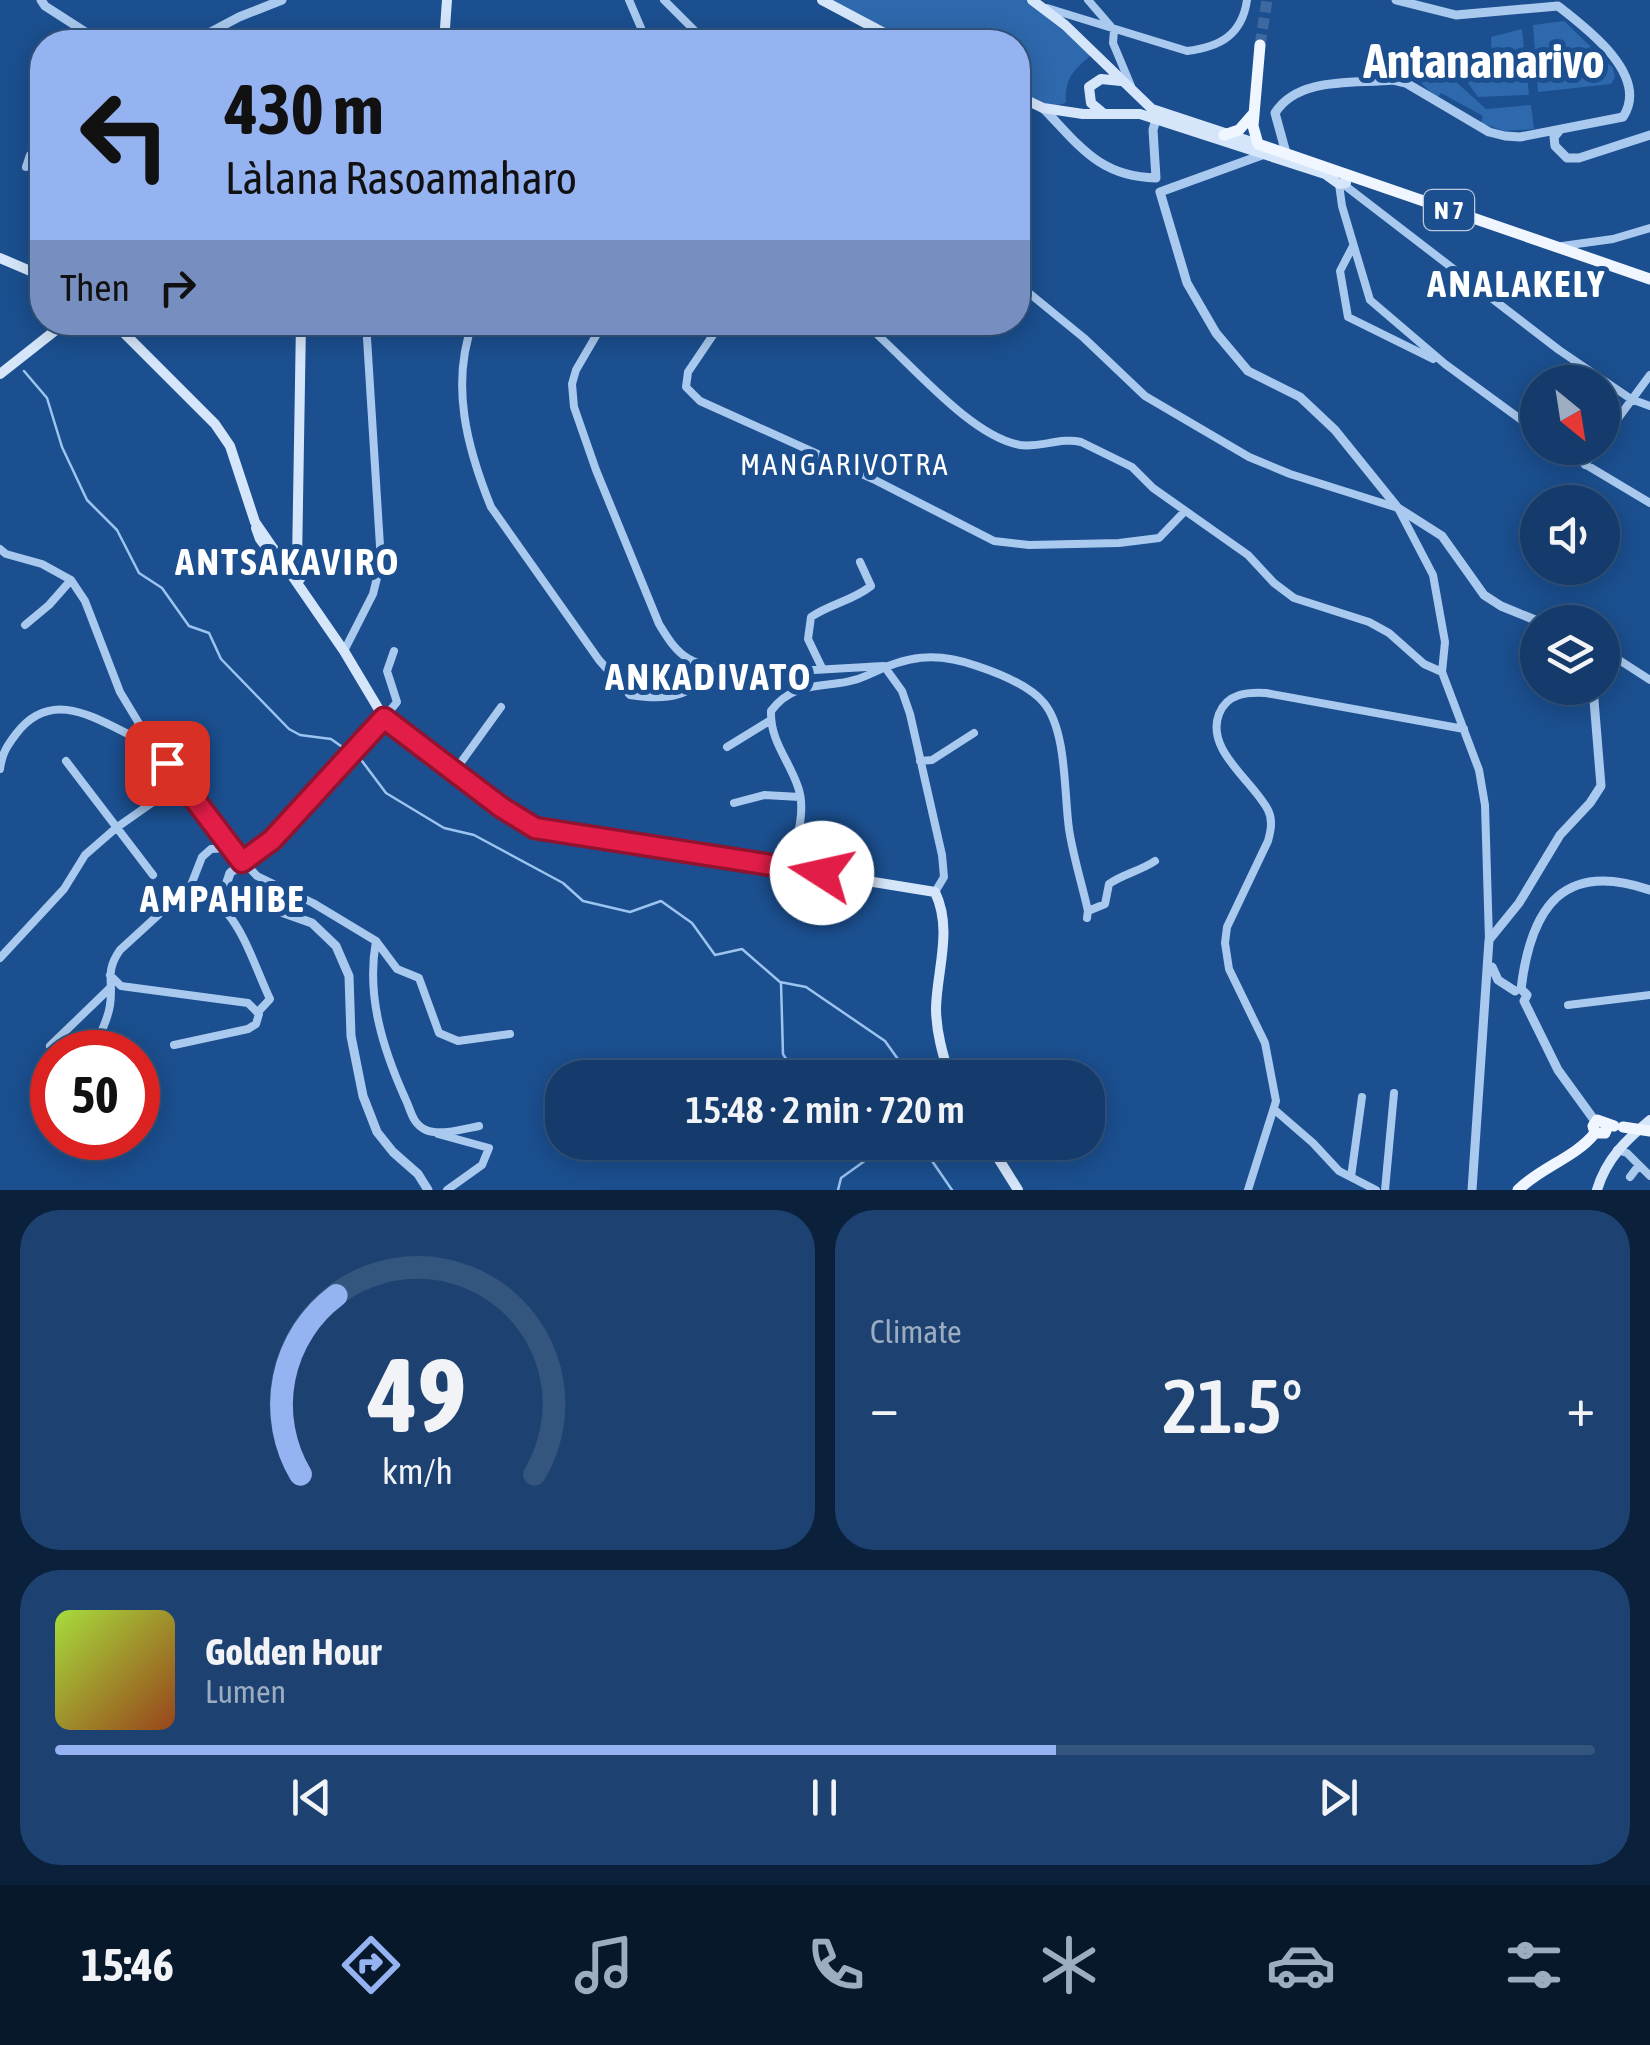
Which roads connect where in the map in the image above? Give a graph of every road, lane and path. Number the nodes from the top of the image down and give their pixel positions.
1 (41, 0) edge
2 (282, 0) edge
3 (447, 0) edge
4 (629, 0) edge
5 (664, 0) edge
6 (822, 0) edge
7 (1032, 0) edge
8 (1088, 0) edge
9 (1248, 0) edge
10 (1396, 0) edge
11 (1419, 2) edge
12 (1560, 3) edge
13 (1533, 4) edge
14 (1515, 5) edge
15 (1043, 6) junction
16 (82, 30) edge
17 (215, 30) edge
18 (445, 30) edge
19 (642, 30) edge
20 (694, 30) edge
21 (878, 30) edge
22 (1114, 30) junction
23 (1260, 44) tunnel mouth
24 (1131, 86) junction
25 (1030, 102) edge
26 (1042, 108) junction
27 (1255, 110) junction
28 (1104, 114) junction
29 (1154, 114) junction
30 (1561, 129) junction
31 (1650, 134) edge
32 (1224, 135) junction
33 (1260, 149) junction
34 (1286, 153) junction
35 (30, 155) edge
36 (26, 167) dead end
37 (1156, 178) junction
38 (1342, 181) junction
39 (1160, 192) junction
40 (1650, 228) edge
41 (1353, 246) junction
42 (1552, 246) junction
43 (0, 258) edge
44 (30, 271) edge
45 (1650, 278) edge
46 (1030, 294) edge
47 (51, 335) edge
48 (126, 335) edge
49 (301, 335) edge
50 (367, 335) edge
51 (468, 335) edge
52 (596, 335) edge
53 (712, 335) edge
54 (877, 335) edge
55 (1444, 364) junction
56 (0, 374) edge
57 (1650, 375) edge
58 (1632, 398) junction
59 (1650, 406) edge
60 (1620, 415) edge
61 (1520, 419) edge
62 (1585, 465) edge
63 (1650, 503) edge
64 (1398, 508) junction
65 (1185, 511) junction
66 (297, 549) junction
67 (2, 555) edge
68 (278, 558) junction
69 (860, 562) dead end
70 (71, 580) junction
71 (309, 598) junction
72 (1520, 614) edge
73 (25, 625) dead end
74 (394, 650) dead end
75 (344, 651) junction
76 (1620, 661) edge
77 (884, 666) junction
78 (822, 668) junction
79 (716, 669) junction
80 (1442, 672) junction
81 (1650, 680) edge
82 (1595, 705) edge
83 (501, 707) dead end
84 (384, 718) junction
85 (771, 720) junction
86 (1464, 729) junction
87 (974, 733) dead end
88 (152, 745) junction
89 (727, 747) dead end
90 (66, 761) dead end
91 (920, 761) junction
92 (0, 769) edge
93 (454, 772) junction
94 (182, 781) junction
95 (800, 798) junction
96 (734, 804) dead end
97 (116, 828) junction
98 (231, 848) junction
99 (1156, 861) dead end
100 (242, 862) junction
101 (791, 868) junction
102 (152, 875) dead end
103 (188, 888) junction
104 (1650, 890) edge
105 (935, 892) junction
106 (1489, 940) junction
107 (376, 941) junction
108 (0, 958) edge
109 (110, 975) junction
110 (1488, 978) junction
111 (110, 988) junction
112 (1517, 991) junction
113 (1650, 995) edge
114 (1568, 1006) dead end
115 (258, 1012) junction
116 (67, 1030) edge
117 (101, 1030) edge
118 (510, 1034) dead end
119 (174, 1045) dead end
120 (946, 1060) edge
121 (1394, 1093) dead end
122 (1362, 1096) dead end
123 (1276, 1111) junction
124 (1650, 1120) edge
125 (479, 1126) dead end
126 (1595, 1127) junction
127 (427, 1131) junction
128 (1650, 1131) edge
129 (1617, 1150) junction
130 (999, 1160) edge
131 (1639, 1164) junction
132 (1650, 1176) edge
133 (1351, 1177) junction
134 (1630, 1177) dead end
135 (428, 1190) edge
136 (446, 1190) edge
137 (1018, 1190) edge
138 (1248, 1190) edge
139 (1376, 1190) edge
140 (1385, 1190) edge
141 (1472, 1190) edge
142 (1518, 1190) edge
143 (1597, 1190) edge

1 - 16 street
2 - 17 street
3 - 18 main road
4 - 19 street
5 - 20 street
6 - 21 main road
7 - 15 main road
8 - 22 street
9 - 22 street
10 - 11 street
11 - 14 street
12 - 13 street
12 - 30 street
13 - 14 street
15 - 22 street
15 - 24 main road
22 - 24 street
23 - 27 main road
24 - 28 main road
24 - 29 main road
25 - 26 main road
26 - 28 main road
26 - 37 street
27 - 32 main road
27 - 33 main road
28 - 29 main road
29 - 32 main road
29 - 33 main road
29 - 37 street
30 - 31 street
30 - 34 street
32 - 33 main road
33 - 34 main road, N 7
33 - 38 main road
33 - 39 street
34 - 38 main road, N 7
35 - 36 street
37 - 39 street
38 - 41 street
38 - 42 main road, N 7
38 - 58 street
39 - 64 street
40 - 42 street
41 - 55 street
41 - 55 street
42 - 45 main road, N 7
43 - 44 main road
46 - 64 street
47 - 56 main road
48 - 68 main road
49 - 66 main road
50 - 75 street
51 - 79 street
52 - 79 street
53 - 65 street
54 - 65 street
55 - 61 street
57 - 58 street
58 - 59 street
58 - 60 street
62 - 63 street
64 - 72 street
64 - 80 street
65 - 80 street
66 - 68 main road
66 - 71 main road
67 - 70 street
68 - 71 main road
69 - 78 street
70 - 73 street
70 - 88 street
71 - 75 main road
74 - 84 street
75 - 84 main road
76 - 81 street
77 - 78 street
77 - 85 street
77 - 91 street
77 - 99 street
78 - 79 street
80 - 86 street
82 - 106 street
83 - 93 street
84 - 93 main road
84 - 100 street
85 - 89 street
85 - 95 street
86 - 106 street
86 - 123 street
87 - 91 street
88 - 92 street
88 - 94 street
90 - 97 street
91 - 105 street
93 - 101 main road
94 - 97 street
94 - 98 street
95 - 96 street
95 - 101 street
97 - 102 street
97 - 108 street
98 - 100 street
98 - 103 street
100 - 107 street
100 - 135 street
101 - 105 main road
103 - 109 street
103 - 115 street
104 - 112 street
105 - 120 main road
106 - 110 street
106 - 112 street
107 - 118 street
107 - 127 street
109 - 111 street
109 - 115 street
110 - 112 street
110 - 141 street
111 - 116 street
111 - 117 street
112 - 126 street
113 - 114 street
115 - 119 street
121 - 140 street
122 - 133 street
123 - 133 street
123 - 138 street
124 - 129 main road
125 - 127 street
126 - 128 main road, bridge
126 - 142 main road
127 - 136 street
129 - 131 street
129 - 143 main road
130 - 137 main road
131 - 132 street
131 - 134 street
133 - 139 street

